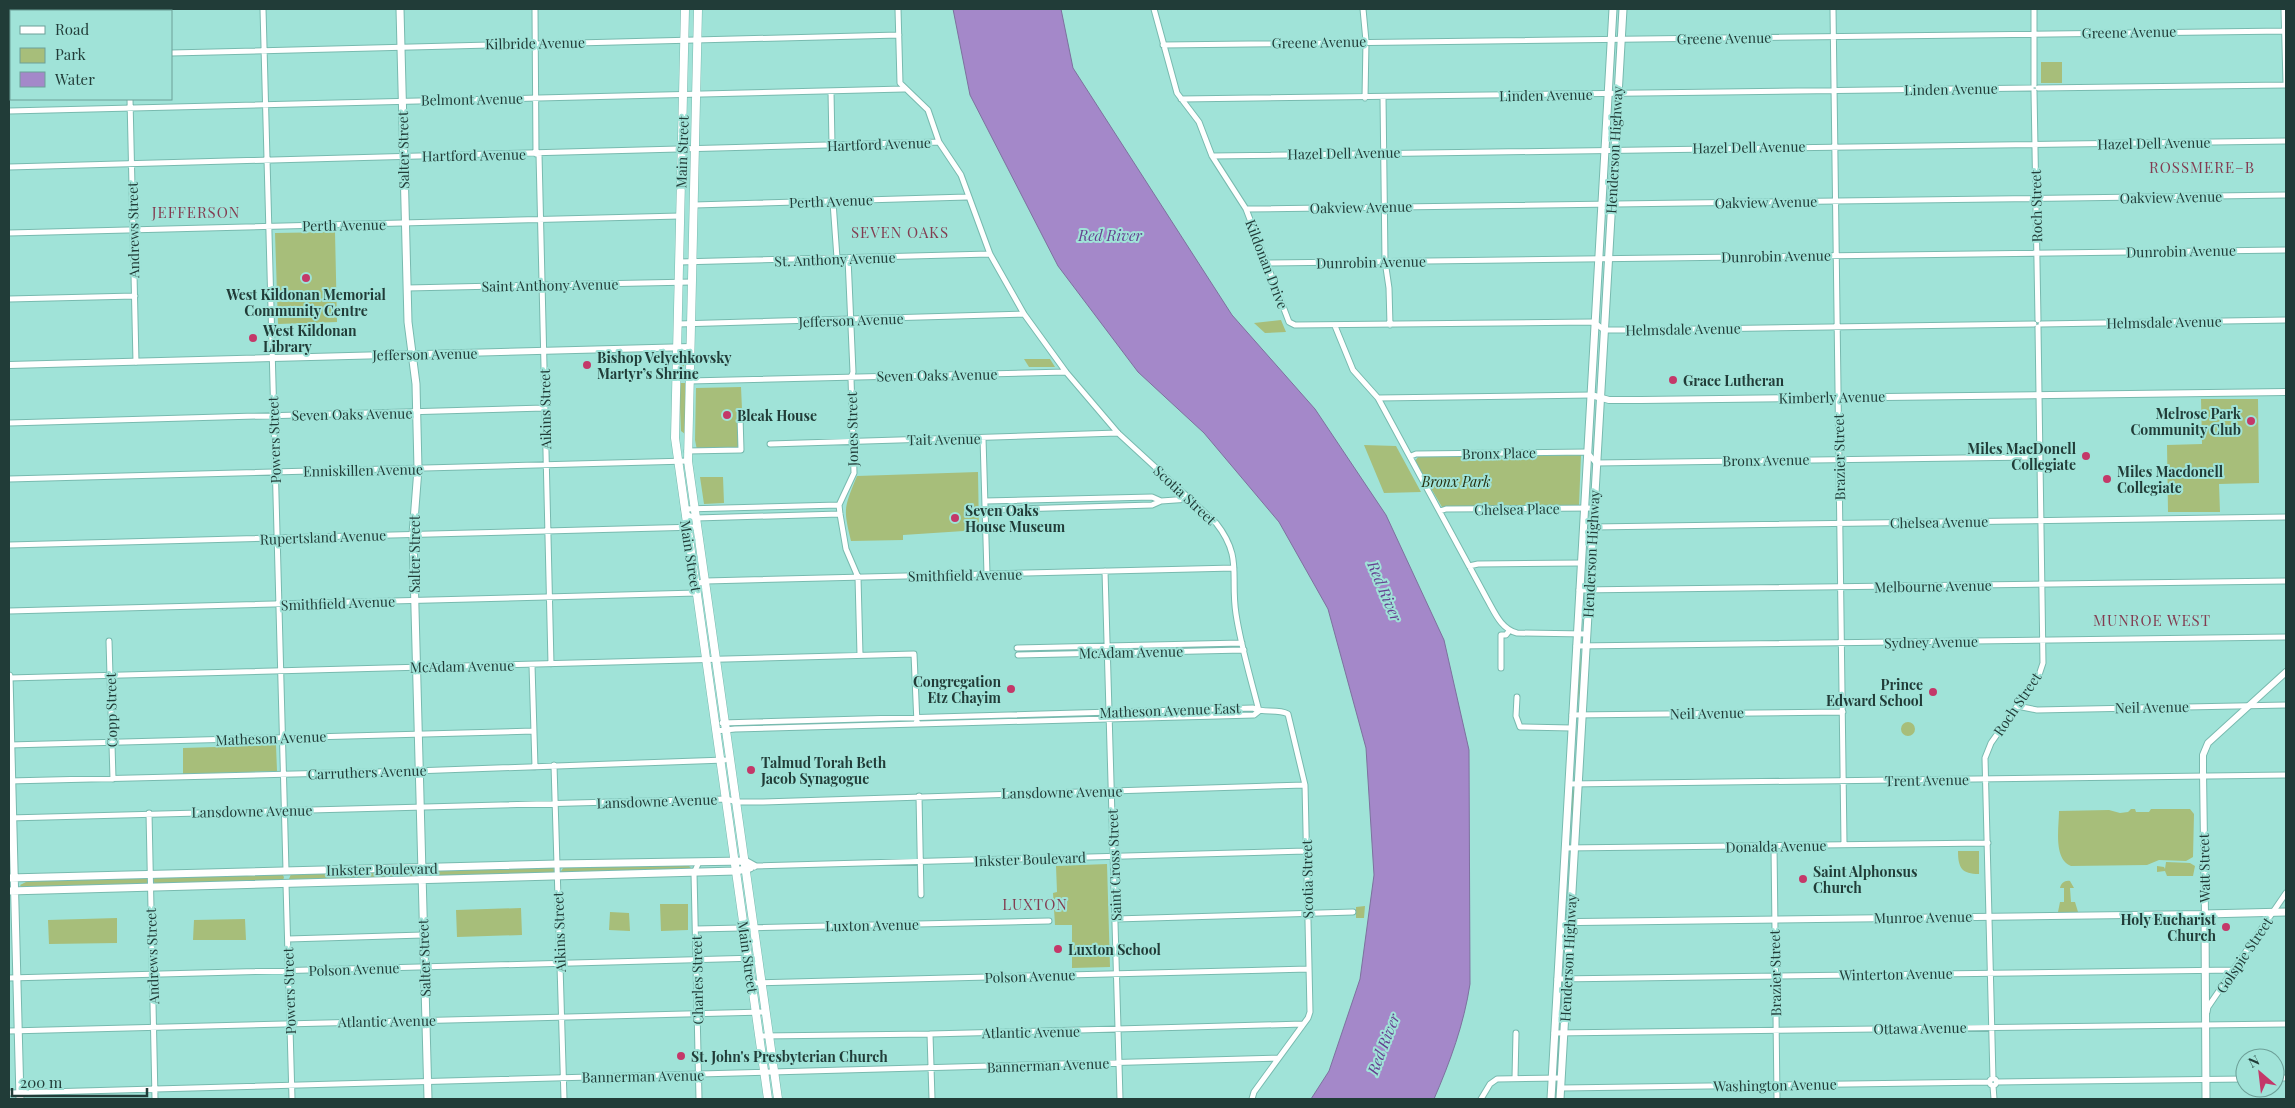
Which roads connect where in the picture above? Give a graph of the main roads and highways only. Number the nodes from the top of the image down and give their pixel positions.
1 (400, 9) edge
2 (685, 9) edge
3 (698, 9) edge
4 (1613, 9) edge
5 (1623, 9) edge
6 (681, 194) junction
7 (694, 205) junction
8 (680, 216) junction
9 (694, 226) junction
10 (675, 426) junction
11 (688, 435) junction
12 (9, 677) edge
13 (1571, 728) junction
14 (1581, 728) junction
15 (10, 745) edge
16 (10, 781) edge
17 (11, 818) edge
18 (735, 862) junction
19 (748, 866) junction
20 (421, 868) junction
21 (736, 871) junction
22 (11, 878) edge
23 (422, 880) junction
24 (11, 891) edge
25 (2286, 912) edge
26 (2205, 914) joint
27 (20, 1096) edge
28 (428, 1099) edge
29 (768, 1099) edge
30 (778, 1099) edge
31 (1551, 1099) edge
32 (1560, 1099) edge
33 (2206, 1099) edge

1 - 20 main road, Salter Street
2 - 6 main road, Main Street
3 - 7 main road, Main Street
4 - 13 main road, Henderson Highway
5 - 14 main road, Henderson Highway
6 - 7 main road
6 - 8 main road, Main Street
7 - 9 main road, Main Street
8 - 9 main road
8 - 10 main road, Main Street
9 - 11 main road, Main Street
10 - 11 main road
10 - 18 main road, Main Street
11 - 19 main road, Main Street
12 - 15 main road
13 - 14 main road
13 - 31 main road, Henderson Highway
14 - 32 main road, Henderson Highway
15 - 16 main road
16 - 17 main road
17 - 22 main road
18 - 19 main road, Inkster Boulevard
18 - 20 main road, Inkster Boulevard
18 - 21 main road, Main Street
19 - 21 main road, Inkster Boulevard
19 - 30 main road, Main Street
20 - 22 main road, Inkster Boulevard
20 - 23 main road, Salter Street
21 - 23 main road, Inkster Boulevard
21 - 29 main road, Main Street
22 - 24 main road
23 - 24 main road, Inkster Boulevard
23 - 28 main road, Salter Street
24 - 27 main road
25 - 26 main road, Munroe Avenue
26 - 33 main road, Watt Street

